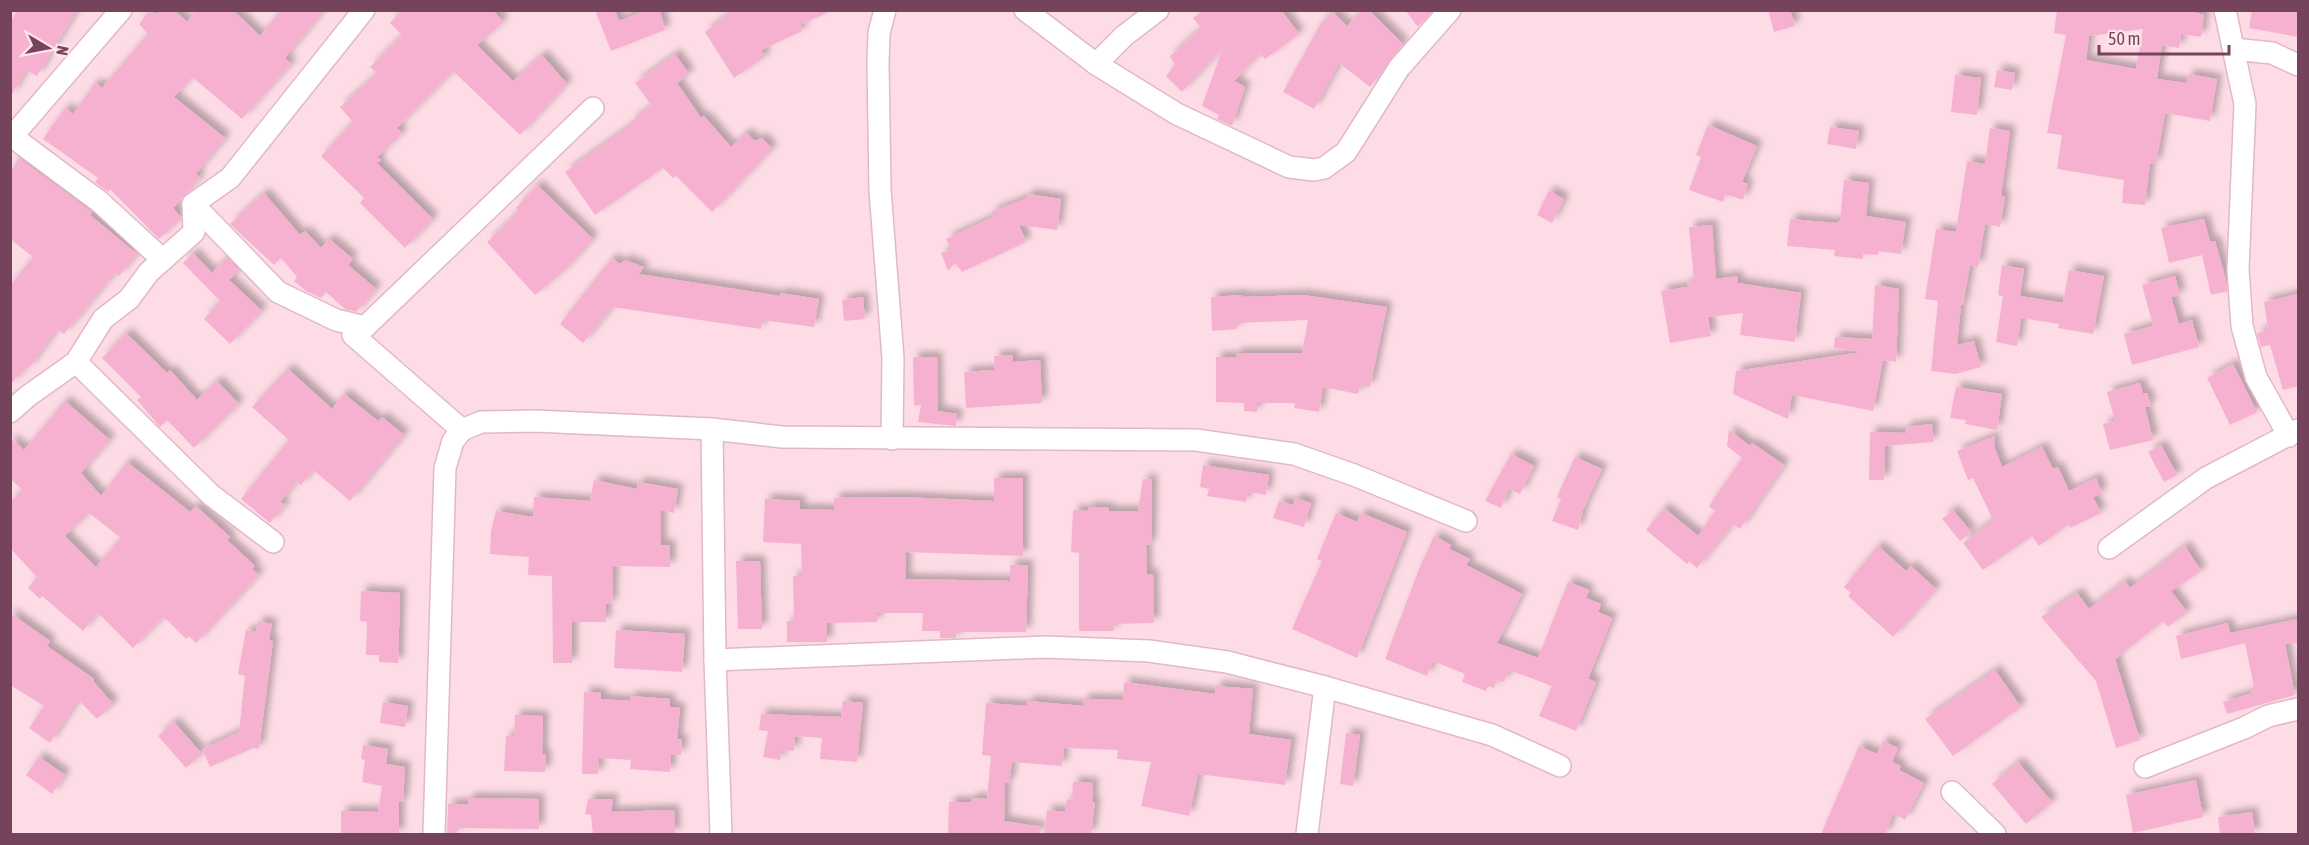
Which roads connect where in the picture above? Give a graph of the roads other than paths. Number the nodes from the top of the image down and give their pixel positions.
1 (121, 10) edge
2 (364, 10) edge
3 (885, 10) edge
4 (1025, 10) edge
5 (1158, 10) edge
6 (1450, 10) edge
7 (2225, 10) edge
8 (2234, 49) junction
9 (1096, 64) junction
10 (2298, 65) edge
11 (593, 108) dead end
12 (11, 137) edge
13 (194, 204) junction
14 (163, 260) junction
15 (365, 327) junction
16 (76, 362) junction
17 (10, 412) edge
18 (712, 429) junction
19 (462, 430) junction
20 (2294, 433) edge
21 (892, 439) junction
22 (1466, 521) dead end
23 (273, 542) dead end
24 (2109, 549) dead end
25 (715, 660) junction
26 (1325, 687) junction
27 (2298, 709) edge
28 (1560, 766) dead end
29 (2145, 767) dead end
30 (1952, 792) dead end
31 (434, 834) edge
32 (721, 834) edge
33 (1307, 834) edge
34 (1995, 834) edge

1 - 12 street
2 - 13 street
3 - 21 street
4 - 9 street
5 - 9 street
6 - 9 street
7 - 8 street
8 - 10 street
8 - 20 street
11 - 15 street
12 - 14 street
13 - 14 street
13 - 15 street
14 - 16 street
15 - 19 street
16 - 17 street
16 - 23 street
18 - 19 street
18 - 21 street
18 - 25 street
19 - 31 street
20 - 24 street
21 - 22 street
25 - 26 street
25 - 32 street
26 - 28 street
26 - 33 street
27 - 29 street
30 - 34 street

